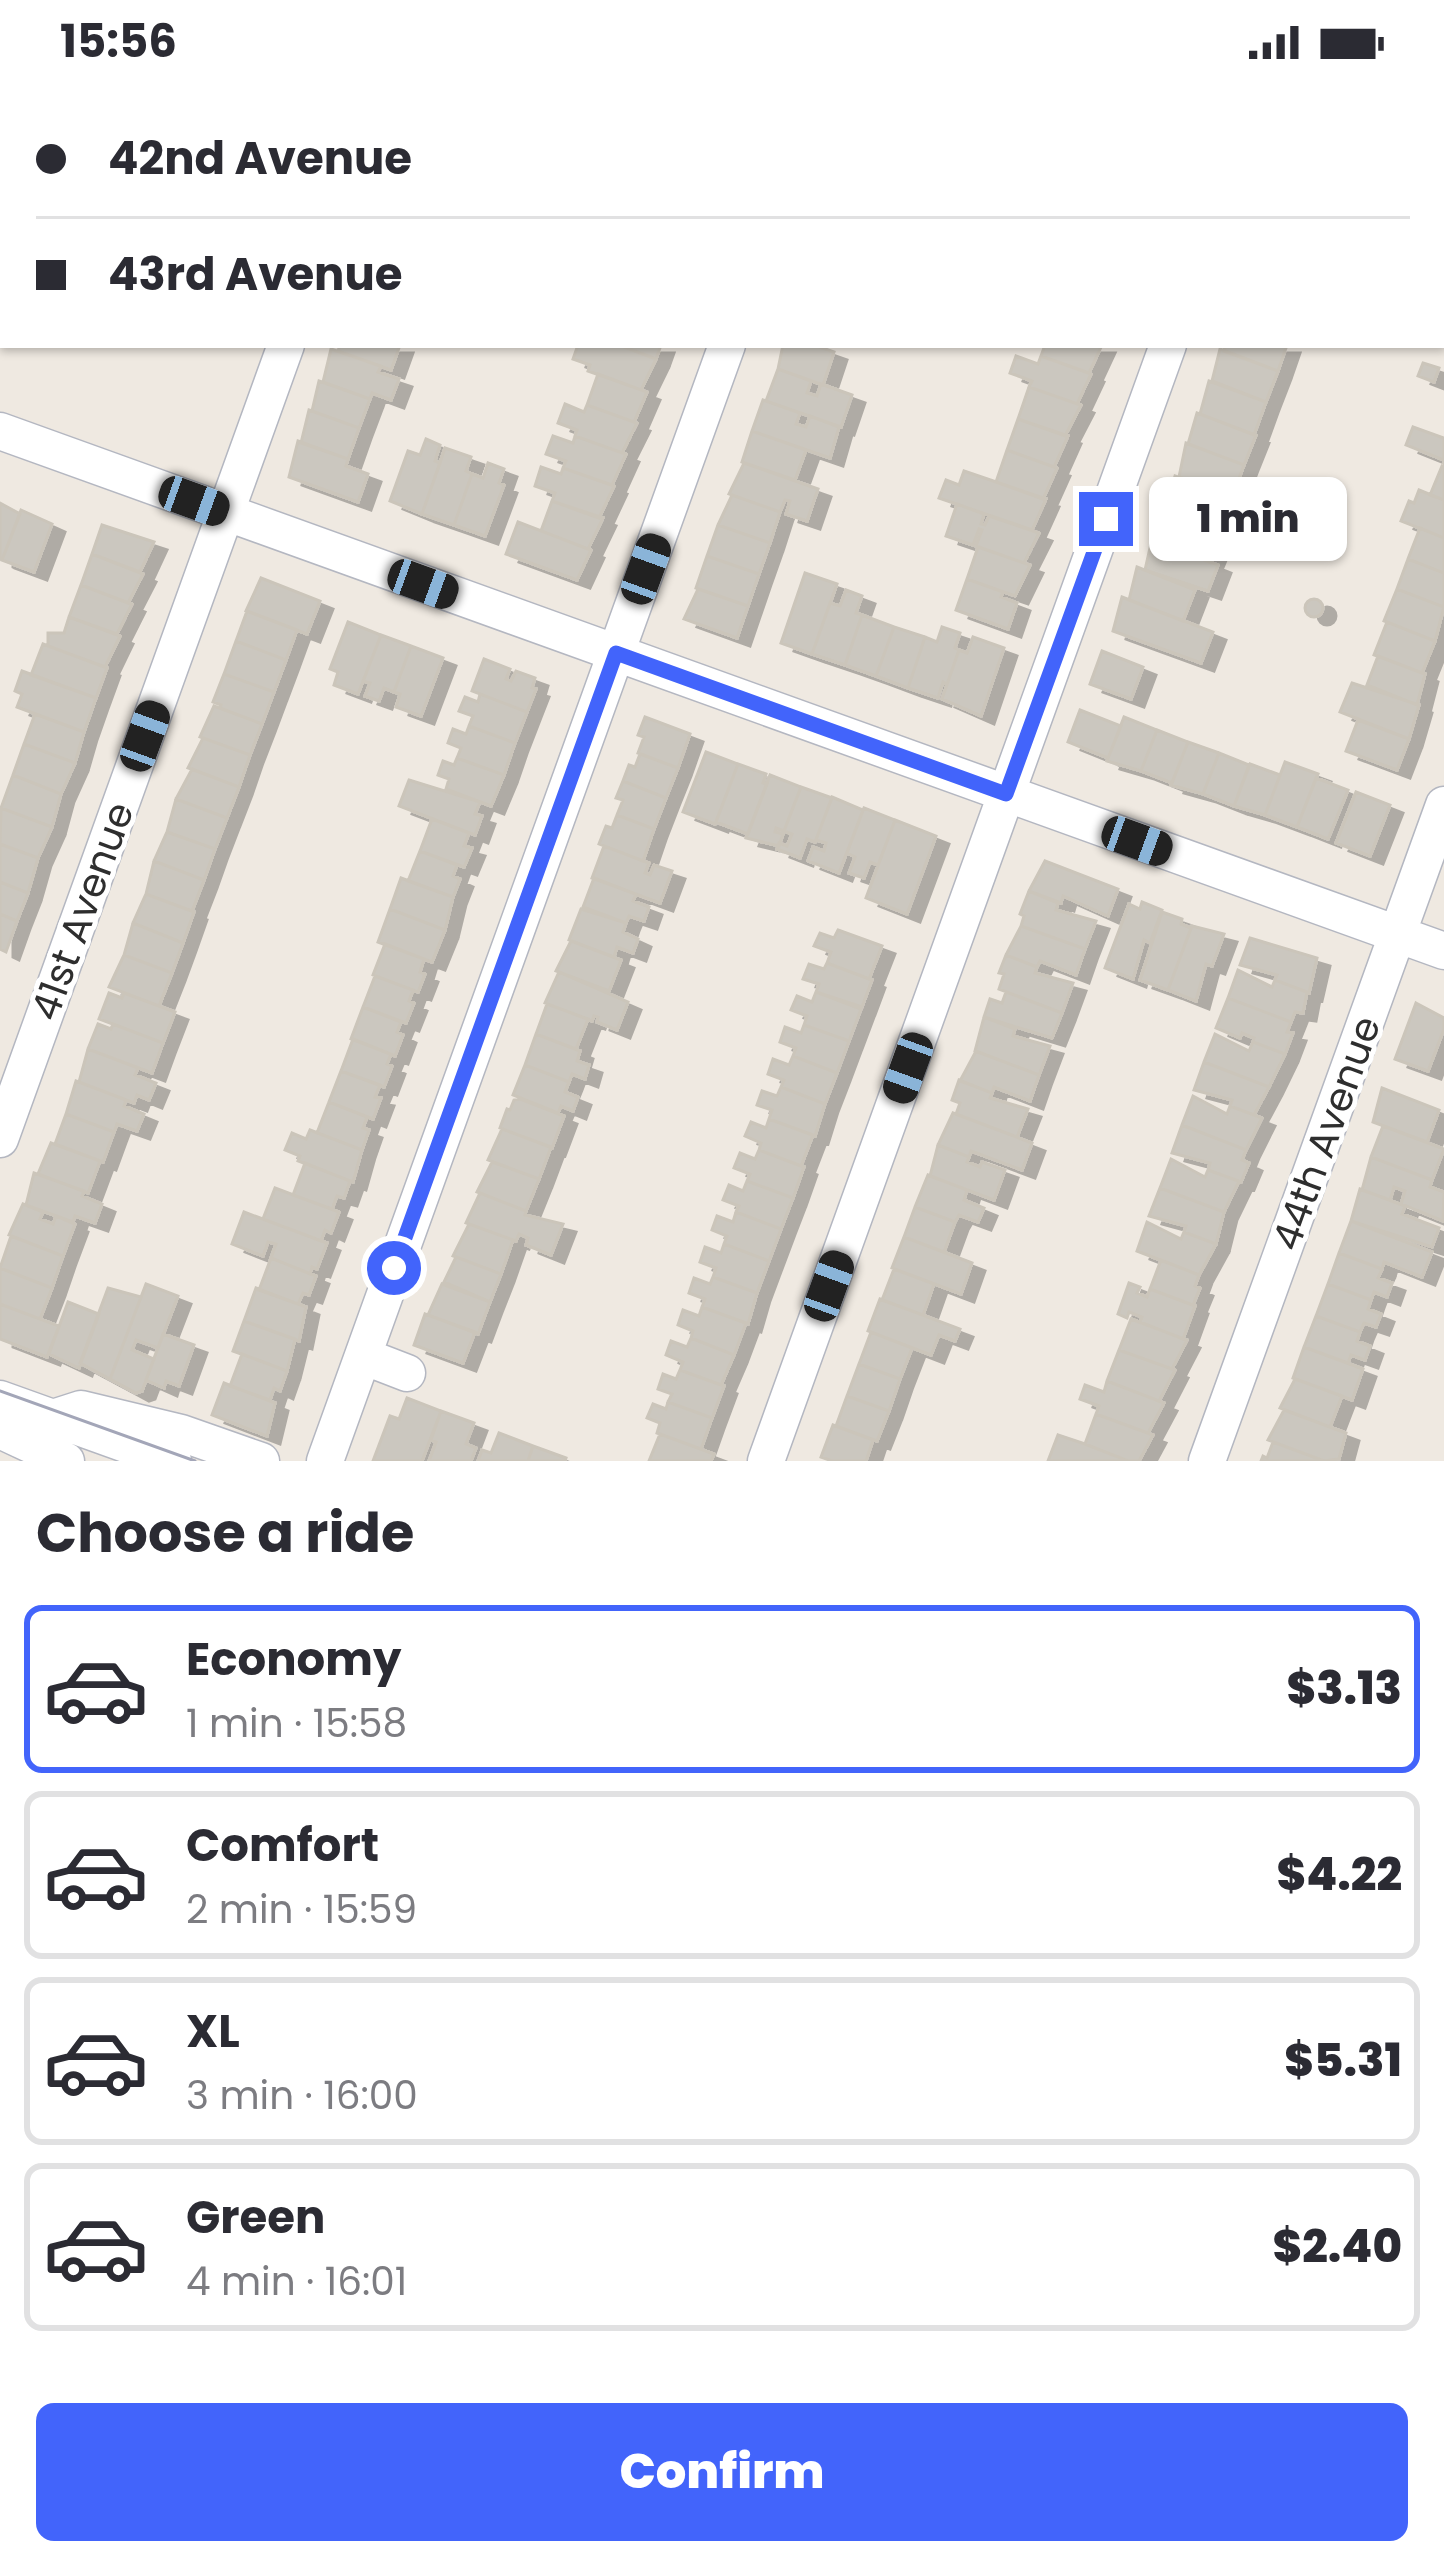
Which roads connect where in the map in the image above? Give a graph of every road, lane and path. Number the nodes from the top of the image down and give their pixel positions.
1 (285, 348) edge
2 (726, 348) edge
3 (1167, 348) edge
4 (0, 431) edge
5 (226, 512) junction
6 (616, 653) junction
7 (1006, 794) junction
8 (1444, 805) edge
9 (1397, 934) junction
10 (1444, 951) edge
11 (0, 1139) edge
12 (363, 1356) junction
13 (407, 1373) dead end
14 (0, 1399) edge
15 (53, 1418) junction
16 (0, 1430) edge
17 (66, 1461) edge
18 (173, 1461) edge
19 (261, 1461) edge
20 (325, 1461) edge
21 (766, 1461) edge
22 (1208, 1461) edge

1 - 5 street, 41st Avenue
2 - 6 street
3 - 7 street
4 - 5 street
5 - 6 street
5 - 11 street, 41st Avenue
6 - 7 street
6 - 12 street
7 - 9 street
7 - 21 street
8 - 9 street, 44th Avenue
9 - 10 street
9 - 22 street, 44th Avenue
12 - 13 street
12 - 20 street
14 - 15 street
15 - 18 street
15 - 19 street
16 - 17 street

